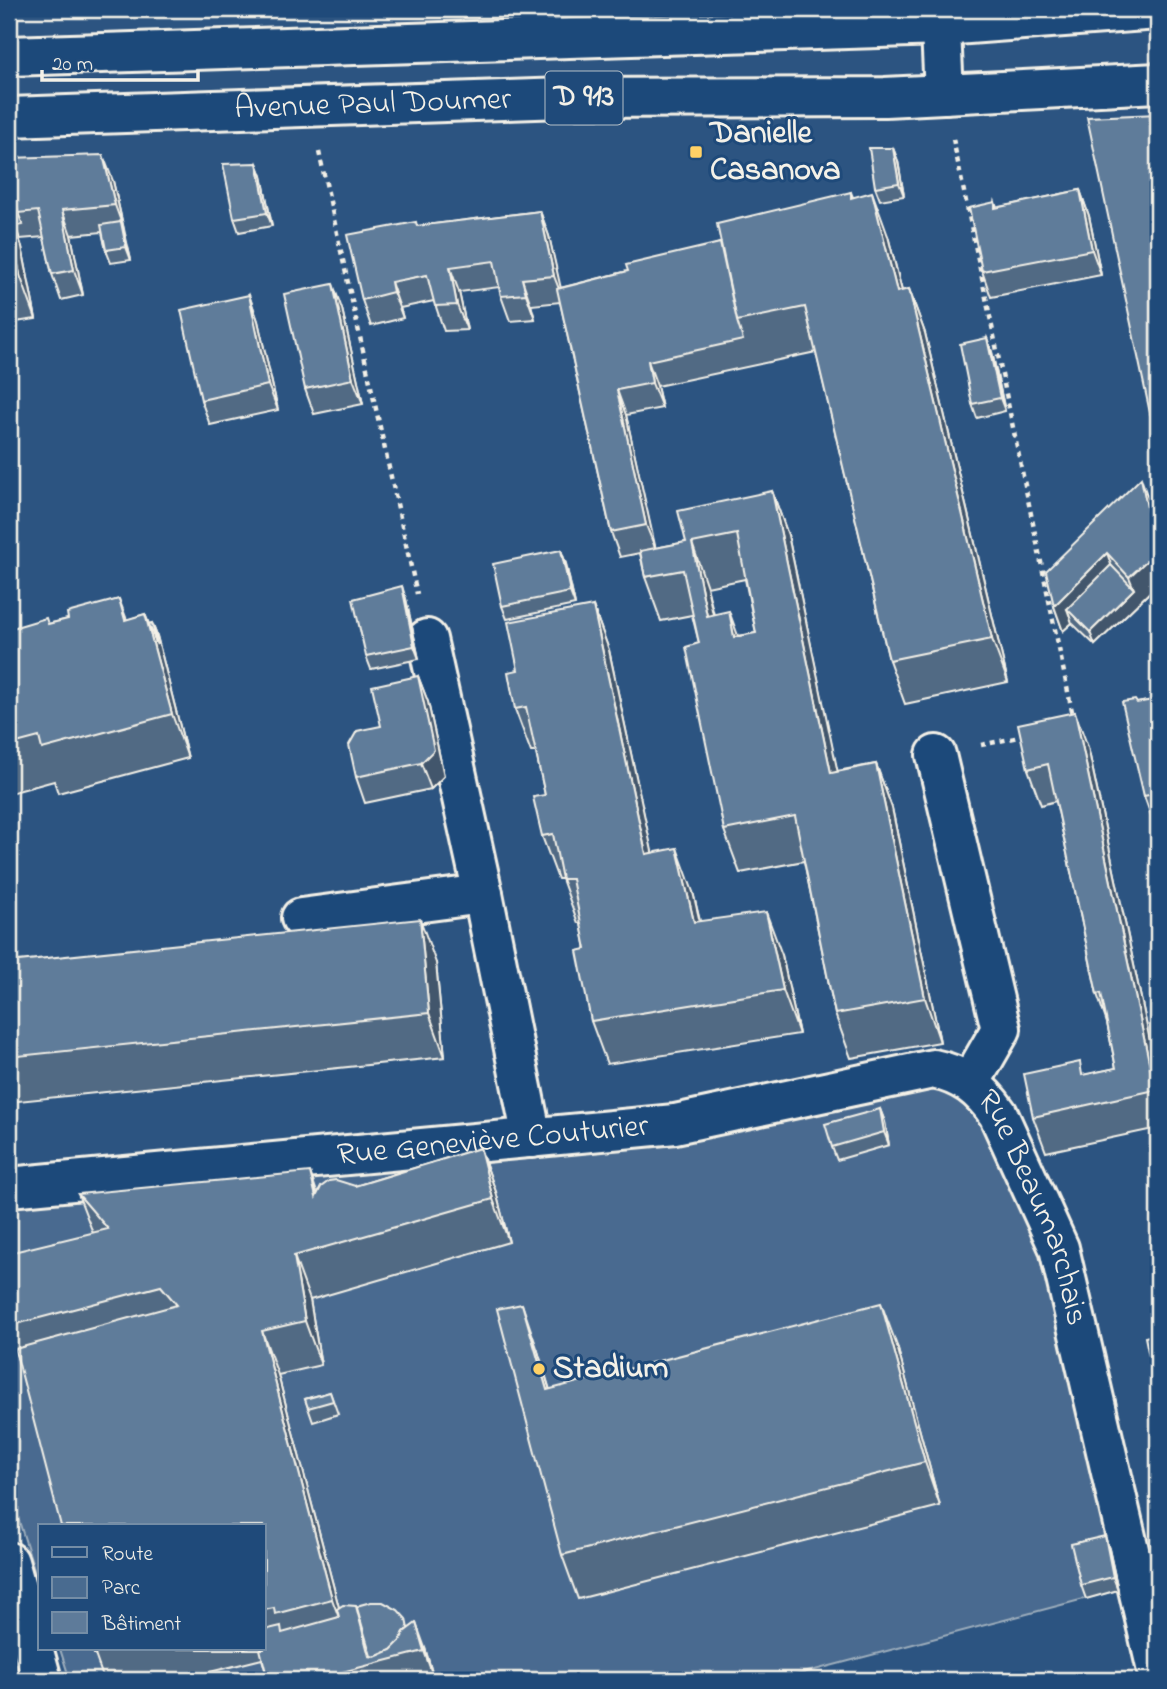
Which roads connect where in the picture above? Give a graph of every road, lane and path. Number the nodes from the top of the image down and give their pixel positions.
1 (1158, 10) edge
2 (941, 18) edge
3 (9, 57) edge
4 (1158, 83) edge
5 (944, 94) junction
6 (308, 105) junction
7 (9, 117) edge
8 (427, 639) joint
9 (1075, 725) edge
10 (1037, 733) edge
11 (936, 755) joint
12 (483, 894) junction
13 (301, 918) dead end
14 (970, 1083) junction
15 (531, 1138) junction
16 (9, 1186) edge
17 (9, 1562) edge
18 (1158, 1675) edge
19 (42, 1680) edge

1 - 2 main road, Avenue Paul Doumer / D 913
2 - 3 main road, Avenue Paul Doumer / D 913
2 - 5 main road
4 - 5 main road, Avenue Paul Doumer / D 913
5 - 6 main road, Avenue Paul Doumer / D 913
5 - 9 path
6 - 7 main road, Avenue Paul Doumer / D 913
6 - 8 path
8 - 12 main road
10 - 11 path
11 - 14 main road, Rue Beaumarchais
12 - 13 main road
12 - 15 main road
14 - 15 main road, Rue Geneviève Couturier
14 - 18 main road, Rue Beaumarchais
15 - 16 main road, Rue Geneviève Couturier
17 - 19 main road

